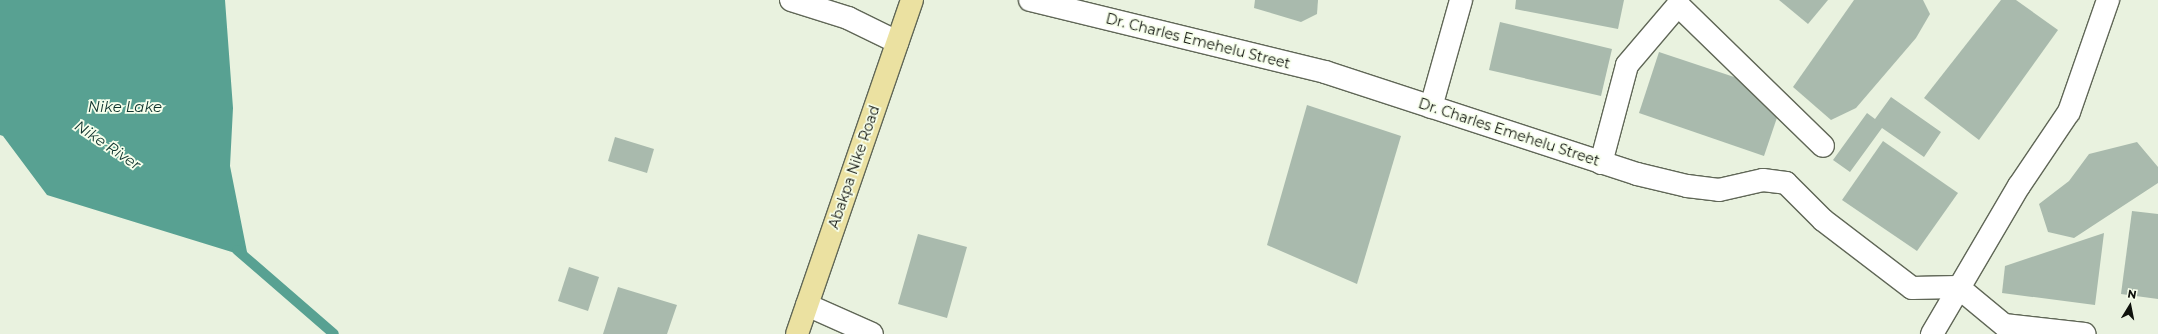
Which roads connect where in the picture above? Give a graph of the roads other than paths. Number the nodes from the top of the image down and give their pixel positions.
1 (791, 0) edge
2 (912, 0) edge
3 (1030, 0) edge
4 (1461, 0) edge
5 (2106, 2) edge
6 (897, 42) junction
7 (1431, 107) junction
8 (1822, 146) dead end
9 (1601, 162) junction
10 (1958, 287) junction
11 (807, 305) junction
12 (797, 334) edge
13 (872, 334) edge
14 (1932, 334) edge
15 (2084, 334) edge

1 - 6 street
2 - 6 main road, Abakpa Nike Road
3 - 7 street, Dr. Charles Emehelu Street
4 - 7 street
5 - 10 street
6 - 11 main road, Abakpa Nike Road
7 - 9 street, Dr. Charles Emehelu Street
8 - 9 street
9 - 10 street, Dr. Charles Emehelu Street
10 - 14 street
10 - 15 street
11 - 12 main road, Abakpa Nike Road
11 - 13 street

